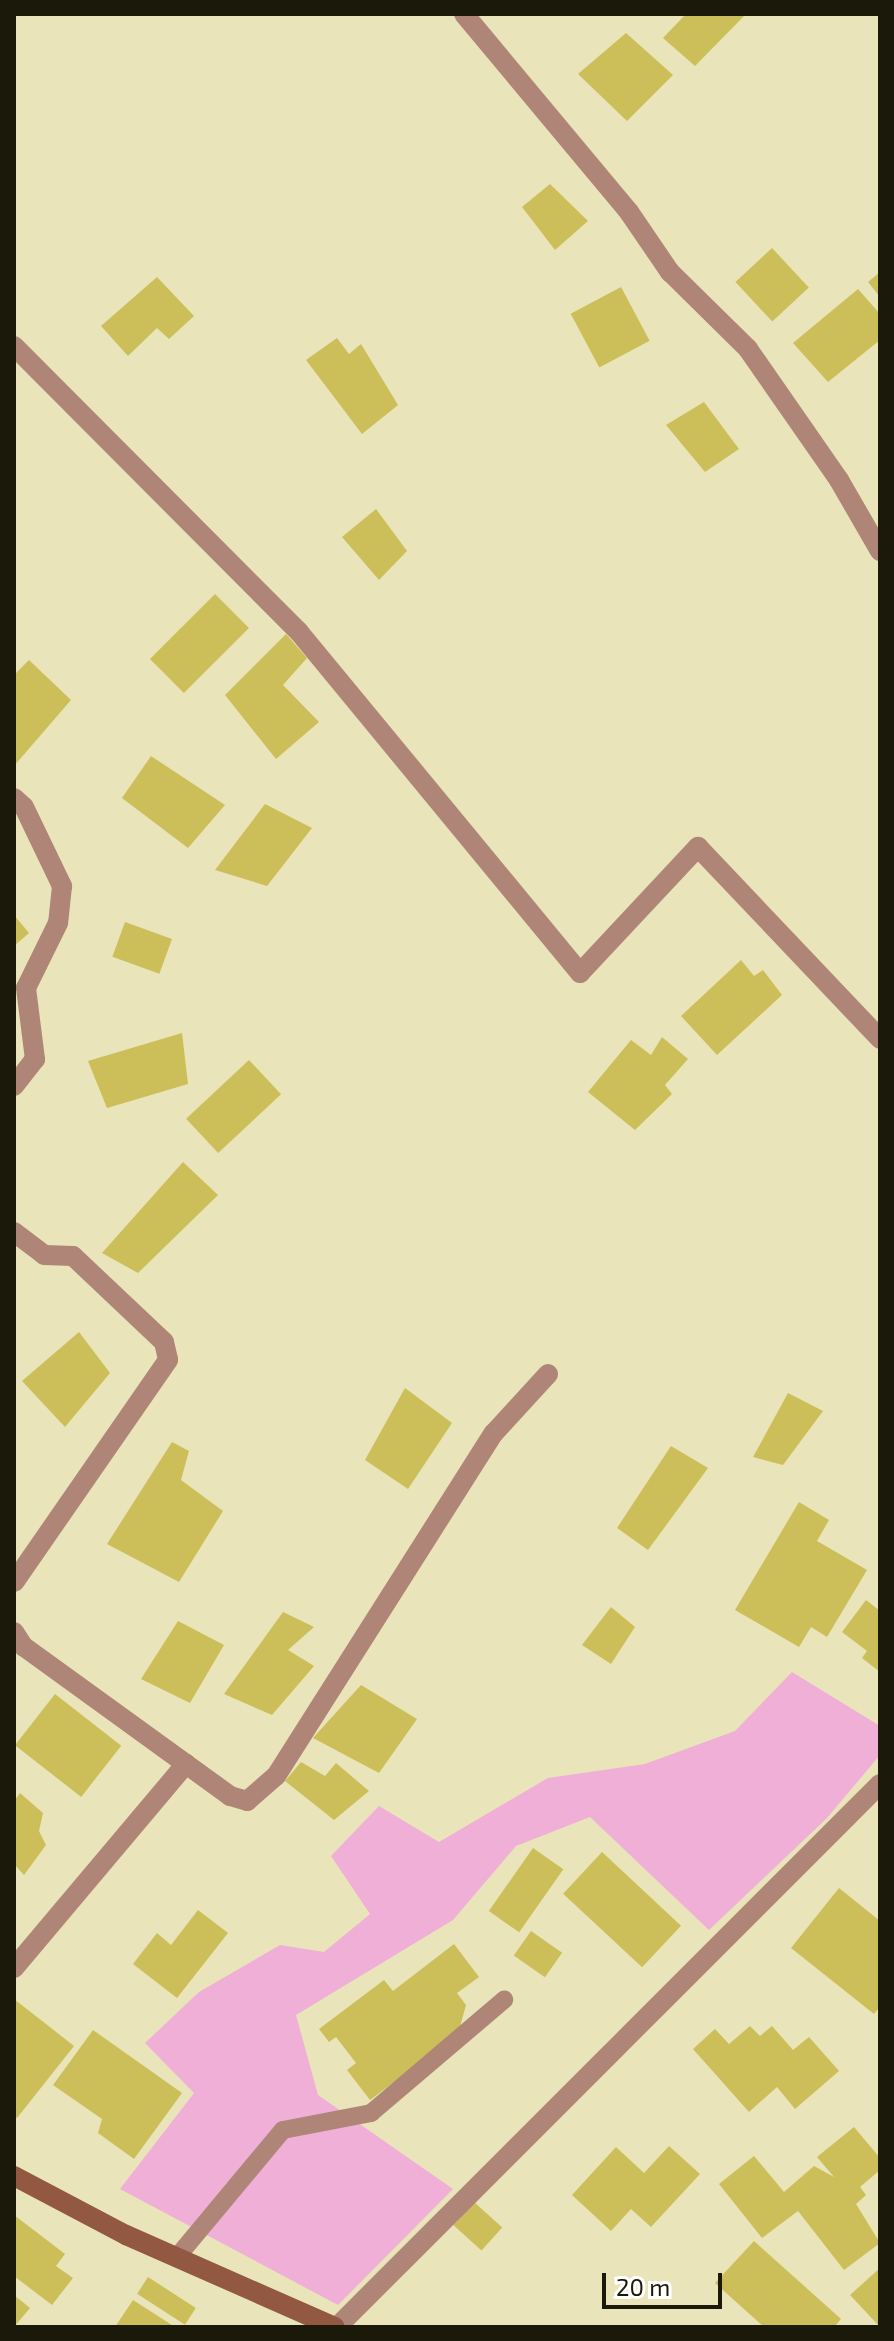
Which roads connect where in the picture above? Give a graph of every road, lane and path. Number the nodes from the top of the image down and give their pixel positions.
1 (464, 14) edge
2 (14, 346) edge
3 (880, 551) edge
4 (14, 798) edge
5 (880, 1039) edge
6 (14, 1086) edge
7 (14, 1232) edge
8 (548, 1374) dead end
9 (14, 1582) edge
10 (14, 1632) edge
11 (186, 1764) junction
12 (880, 1784) edge
13 (14, 1968) edge
14 (504, 2000) dead end
15 (16, 2180) edge
16 (177, 2257) junction
17 (336, 2327) edge

1 - 3 street
2 - 5 street
4 - 6 street
7 - 9 street
8 - 11 street
10 - 11 street
11 - 13 street
12 - 17 street
14 - 16 lane
15 - 16 main road
16 - 17 main road

